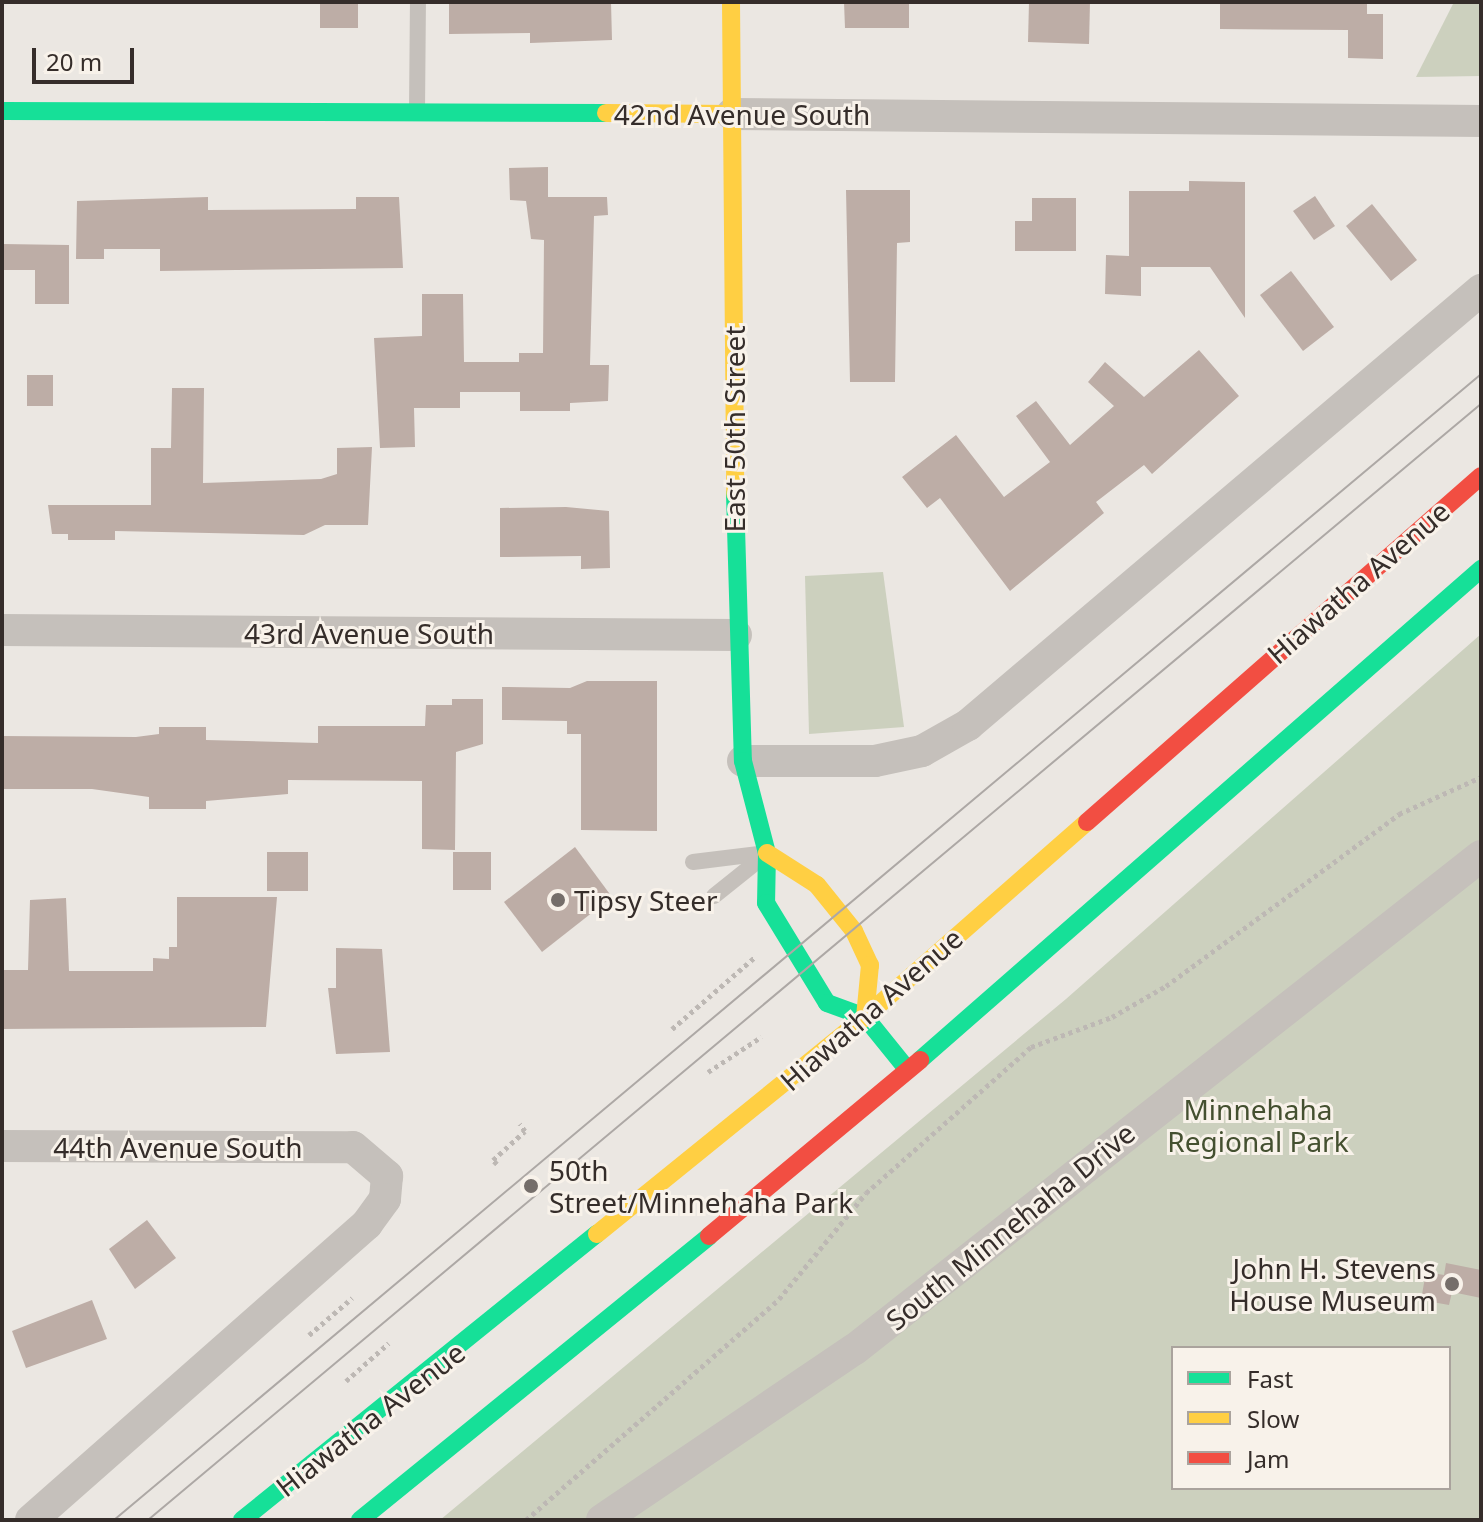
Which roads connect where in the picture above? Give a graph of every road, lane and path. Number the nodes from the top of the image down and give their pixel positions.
1 (418, 2) edge
2 (731, 2) edge
3 (2, 111) edge
4 (417, 113) junction
5 (732, 114) junction
6 (1481, 121) edge
7 (1481, 290) edge
8 (1481, 476) edge
9 (1481, 569) edge
10 (2, 630) edge
11 (736, 635) junction
12 (743, 761) junction
13 (1481, 777) edge
14 (767, 853) junction
15 (1481, 856) edge
16 (693, 862) dead end
17 (714, 896) dead end
18 (756, 956) dead end
19 (865, 1017) junction
20 (672, 1029) dead end
21 (761, 1037) dead end
22 (907, 1069) junction
23 (708, 1072) dead end
24 (520, 1124) dead end
25 (2, 1146) edge
26 (497, 1164) dead end
27 (352, 1298) dead end
28 (309, 1335) dead end
29 (389, 1343) dead end
30 (346, 1381) dead end
31 (31, 1520) edge
32 (242, 1520) edge
33 (360, 1520) edge
34 (526, 1520) edge
35 (602, 1520) edge

1 - 4 lane
2 - 5 main road, East 50th Street
3 - 4 main road, 42nd Avenue South
4 - 5 main road, 42nd Avenue South
5 - 6 street, 42nd Avenue South
5 - 11 main road, East 50th Street
7 - 12 street
8 - 19 main road, Hiawatha Avenue
9 - 22 main road
10 - 11 street, 43rd Avenue South
11 - 12 main road, East 50th Street
12 - 14 main road, East 50th Street
13 - 34 path
14 - 16 lane
14 - 17 lane
14 - 19 main road, East 50th Street
14 - 19 main road
15 - 35 street, South Minnehaha Drive
18 - 20 path
19 - 22 main road
19 - 32 main road, Hiawatha Avenue
21 - 23 path
22 - 33 main road
24 - 26 path
25 - 31 street, 44th Avenue South
27 - 28 path
29 - 30 path

